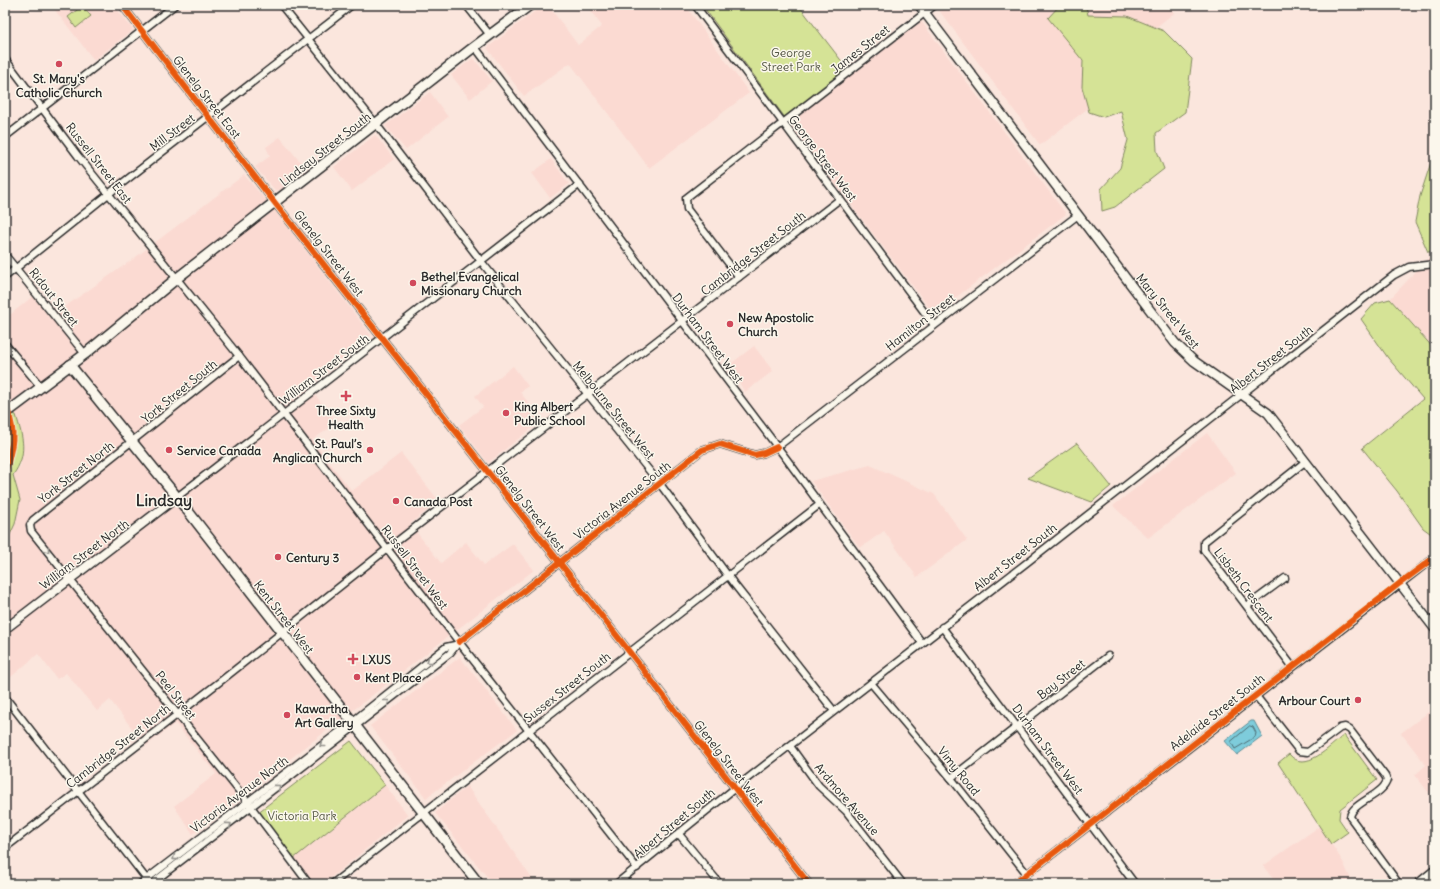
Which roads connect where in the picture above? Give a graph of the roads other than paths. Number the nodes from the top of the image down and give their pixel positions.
1 (122, 5) edge
2 (175, 5) edge
3 (281, 5) edge
4 (352, 5) edge
5 (466, 5) edge
6 (530, 5) edge
7 (695, 5) edge
8 (919, 5) edge
9 (935, 5) edge
10 (925, 13) junction
11 (142, 31) junction
12 (490, 35) junction
13 (308, 40) junction
14 (475, 46) junction
15 (5, 59) edge
16 (42, 108) junction
17 (209, 117) junction
18 (782, 123) junction
19 (376, 124) junction
20 (5, 137) edge
21 (580, 184) junction
22 (109, 194) junction
23 (840, 199) junction
24 (275, 203) junction
25 (1078, 215) junction
26 (5, 255) edge
27 (480, 260) junction
28 (1435, 264) edge
29 (16, 268) junction
30 (5, 277) edge
31 (739, 278) junction
32 (176, 279) junction
33 (682, 322) junction
34 (934, 325) junction
35 (382, 338) junction
36 (5, 344) edge
37 (85, 354) junction
38 (239, 356) junction
39 (70, 365) junction
40 (41, 387) junction
41 (1243, 394) junction
42 (588, 395) junction
43 (5, 414) edge
44 (282, 414) junction
45 (132, 443) junction
46 (777, 447) junction
47 (1306, 461) junction
48 (489, 472) junction
49 (660, 484) junction
50 (177, 497) junction
51 (819, 505) junction
52 (33, 520) joint
53 (387, 549) junction
54 (1435, 557) edge
55 (559, 563) junction
56 (728, 576) junction
57 (70, 578) junction
58 (1285, 578) dead end
59 (1400, 583) junction
60 (1247, 606) junction
61 (942, 627) junction
62 (5, 629) edge
63 (1435, 629) edge
64 (282, 633) junction
65 (922, 643) junction
66 (457, 644) junction
67 (629, 653) junction
68 (1108, 656) dead end
69 (1292, 666) junction
70 (871, 683) junction
71 (1256, 696) junction
72 (5, 698) edge
73 (834, 711) junction
74 (178, 714) junction
75 (354, 724) junction
76 (1017, 726) junction
77 (529, 731) junction
78 (790, 746) junction
79 (951, 778) junction
80 (735, 788) junction
81 (78, 791) junction
82 (247, 802) junction
83 (251, 808) junction
84 (422, 812) junction
85 (1091, 824) junction
86 (678, 833) junction
87 (205, 839) junction
88 (5, 848) edge
89 (637, 868) junction
90 (1435, 871) edge
91 (1027, 874) junction
92 (146, 879) junction
93 (140, 884) edge
94 (151, 884) edge
95 (309, 884) edge
96 (332, 884) edge
97 (479, 884) edge
98 (616, 884) edge
99 (720, 884) edge
100 (809, 884) edge
101 (903, 884) edge
102 (1014, 884) edge
103 (1135, 884) edge
104 (1399, 884) edge
105 (1418, 884) edge

1 - 11 street, Glenelg Street East
2 - 11 street
3 - 13 street, Melbourne Street West
4 - 13 street, Mill Street
5 - 12 street
6 - 12 main road, Lindsay Street South
7 - 18 street, George Street West
8 - 10 street, Mary Street West
9 - 10 street, James Street
10 - 18 street, James Street
10 - 25 street, Mary Street West
11 - 16 street
11 - 17 street, Glenelg Street East
12 - 14 main road, Lindsay Street South
13 - 17 street, Mill Street
13 - 19 street, Melbourne Street West
14 - 19 main road, Lindsay Street South
14 - 21 street, Durham Street West
15 - 16 street, Russell Street East
16 - 20 street
16 - 22 street, Russell Street East
17 - 22 street, Mill Street
17 - 24 street, Glenelg Street East
18 - 23 street, George Street West
18 - 31 street, James Street
19 - 24 main road, Lindsay Street South
19 - 27 street, Melbourne Street West
21 - 27 street, William Street South
21 - 33 street, Durham Street West
22 - 29 street, Mill Street
22 - 32 street, Russell Street East
23 - 31 street, Cambridge Street South
23 - 34 street, George Street West
24 - 32 main road, Lindsay Street South
24 - 35 street, Glenelg Street West
25 - 34 street, Hamilton Street
25 - 41 street, Mary Street West
26 - 29 street, Ridout Street
27 - 35 street, William Street South
27 - 42 street, Melbourne Street West
28 - 41 street, Albert Street South
29 - 30 street, Mill Street
29 - 37 street, Ridout Street
31 - 33 street, Cambridge Street South
32 - 37 main road, Lindsay Street South
32 - 38 street, Russell Street West
33 - 42 street, Cambridge Street South
33 - 46 street, Durham Street West
34 - 46 street, Hamilton Street
35 - 44 street, William Street South
35 - 48 street, Glenelg Street West
36 - 40 street
37 - 39 main road, Lindsay Street South
38 - 44 street, Russell Street West
38 - 45 street, York Street South
39 - 40 main road, Lindsay Street South
39 - 45 main road, Kent Street West
40 - 43 main road, Lindsay Street South
41 - 47 street, Mary Street West
41 - 61 street, Albert Street South
42 - 48 street, Cambridge Street South
42 - 49 street, Melbourne Street West
44 - 50 street, William Street South
44 - 53 street, Russell Street West
45 - 50 main road, Kent Street West
45 - 52 street, York Street North
46 - 49 street, Victoria Avenue South
46 - 51 street, Durham Street West
47 - 59 street, Mary Street West
47 - 60 street, Lisbeth Crescent
48 - 53 street, Cambridge Street South
48 - 55 street, Glenelg Street West
49 - 55 street, Victoria Avenue South
49 - 56 street, Melbourne Street West
50 - 57 street, William Street North
50 - 64 main road, Kent Street West
51 - 56 street, Sussex Street South
51 - 65 street, Durham Street West
52 -> 57 street, Peel Street
53 - 64 street, Cambridge Street South
53 - 66 street, Russell Street West
54 - 59 street, Adelaide Street South
55 - 66 street, Victoria Avenue South
55 - 67 street, Glenelg Street West
56 - 67 street, Sussex Street South
56 - 73 street, Melbourne Street West
57 - 62 street, William Street North
57 - 74 street, Peel Street
58 - 60 street
59 - 63 street, Mary Street West
59 - 69 street, Adelaide Street South
60 - 69 street, Lisbeth Crescent
61 - 65 street, Albert Street South
61 - 76 street, Durham Street West
64 - 74 street, Cambridge Street North
64 - 75 main road, Kent Street West
65 - 70 street, Albert Street South
66 - 75 street, Victoria Avenue South
66 - 77 street, Russell Street West
67 - 77 street, Sussex Street South
67 - 80 street, Glenelg Street West
68 - 76 street, Bay Street
69 - 71 street, Adelaide Street South
70 - 73 street, Albert Street South
70 - 79 street, Vimy Road
71 - 85 street, Adelaide Street South
71 - 104 street
72 - 81 street
73 - 78 street, Albert Street South
74 - 81 street, Cambridge Street North
74 - 82 street, Peel Street
75 -> 82 street, Victoria Avenue North
83 -> 75 street, Victoria Avenue North
75 - 84 main road, Kent Street West
76 - 79 street, Bay Street
76 - 85 street, Durham Street West
77 - 84 street, Sussex Street South
77 - 89 street, Russell Street West
78 - 80 street, Albert Street South
78 - 101 street, Ardmore Avenue
79 - 91 street, Vimy Road
80 - 86 street, Albert Street South
80 - 100 street, Glenelg Street West
81 - 88 street, Cambridge Street North
81 - 92 street
82 - 83 street, Peel Street
82 - 87 street, Victoria Avenue North
87 -> 83 street, Victoria Avenue North
83 - 95 street, Peel Street
84 - 96 street, Sussex Street South
84 - 97 main road, Kent Street West
85 - 91 street, Adelaide Street South
85 - 103 street, Durham Street West
86 - 89 street, Albert Street South
86 - 99 street
87 -> 92 street, Victoria Avenue North
87 - 94 street, Victoria Avenue North
89 - 98 street, Albert Street South
90 - 105 main road
91 - 102 street, Adelaide Street South
92 - 93 street, Victoria Avenue North
92 - 94 street

